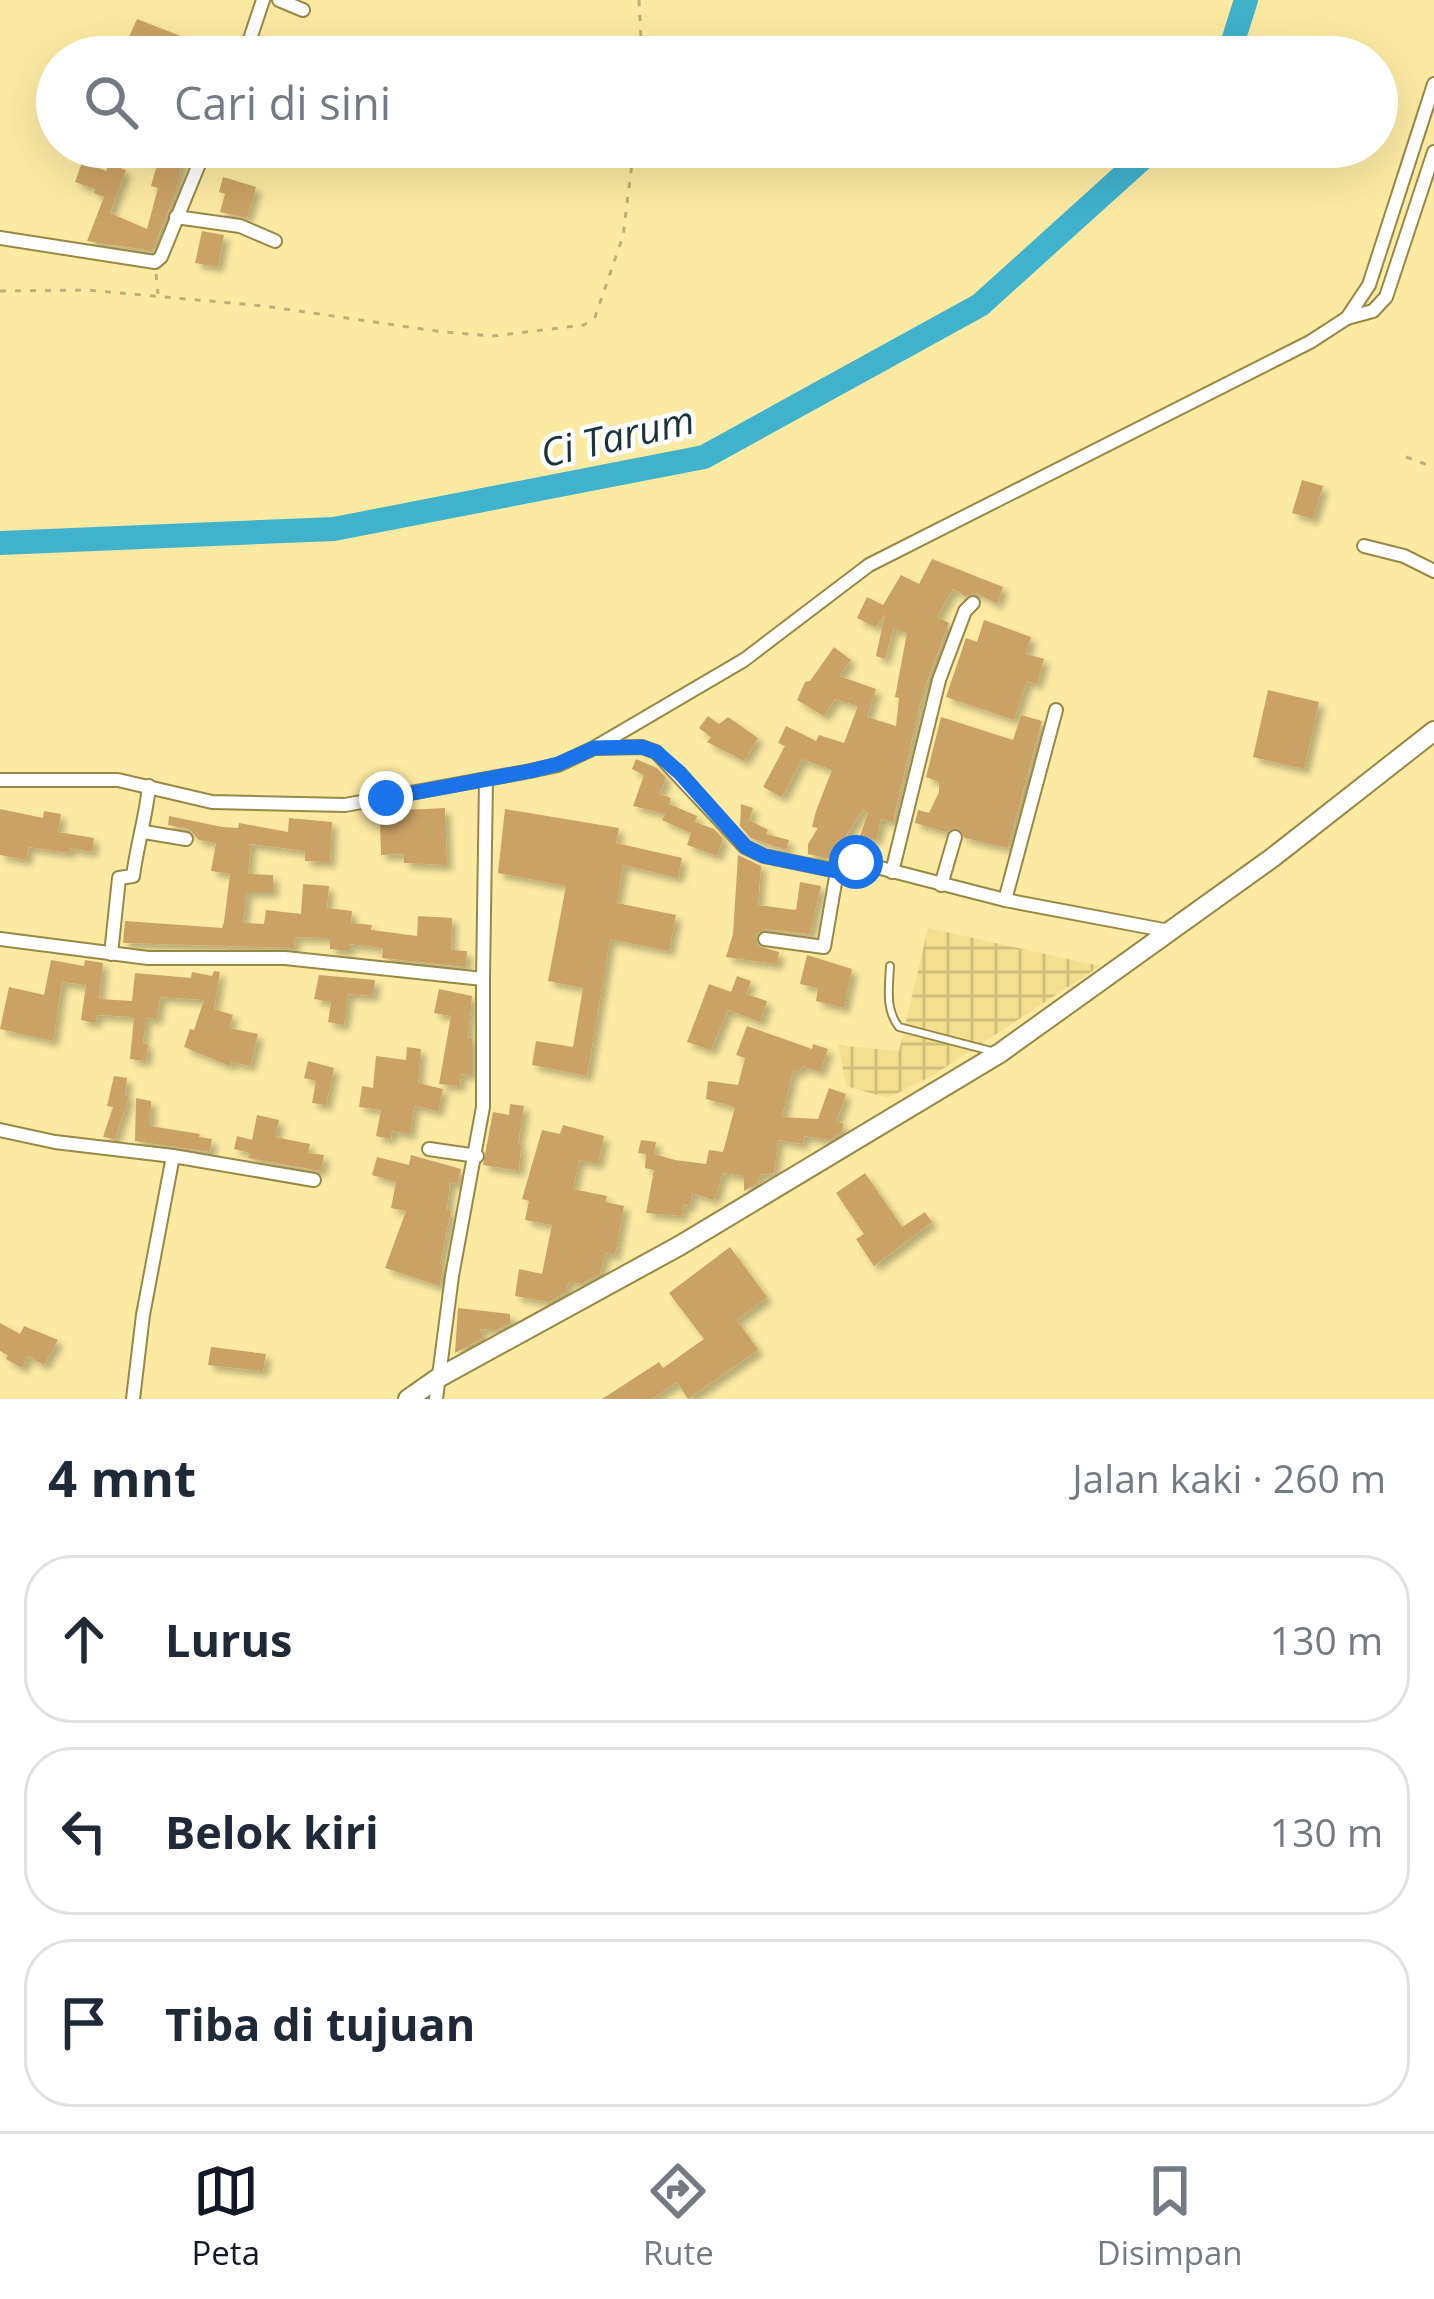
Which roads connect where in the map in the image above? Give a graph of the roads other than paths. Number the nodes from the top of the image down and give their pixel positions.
1 (262, 0) edge
2 (279, 0) edge
3 (304, 10) dead end
4 (251, 36) edge
5 (1434, 84) edge
6 (1434, 152) edge
7 (197, 168) edge
8 (176, 217) junction
9 (0, 238) edge
10 (275, 241) dead end
11 (1347, 318) junction
12 (1364, 546) dead end
13 (1434, 571) edge
14 (973, 603) dead end
15 (1056, 710) dead end
16 (1434, 731) edge
17 (594, 748) junction
18 (0, 780) edge
19 (487, 780) junction
20 (149, 785) junction
21 (144, 832) junction
22 (955, 837) dead end
23 (186, 838) dead end
24 (836, 871) junction
25 (892, 872) junction
26 (941, 885) junction
27 (1005, 900) junction
28 (1169, 931) junction
29 (0, 939) edge
30 (765, 939) dead end
31 (111, 954) junction
32 (890, 966) dead end
33 (483, 979) junction
34 (1000, 1053) junction
35 (0, 1130) edge
36 (429, 1149) dead end
37 (173, 1156) junction
38 (477, 1156) junction
39 (314, 1180) dead end
40 (437, 1389) edge
41 (133, 1399) edge
42 (408, 1399) edge

1 - 4 street
2 - 3 street
5 - 11 street
6 - 11 street
7 - 8 street
8 - 9 street
8 - 10 street
11 - 17 street
12 - 13 street
14 - 25 street
15 - 27 street
16 - 28 main road
17 - 19 street
17 - 24 street
18 - 20 street
19 - 20 street
19 - 33 street
20 - 21 street
21 - 23 street
21 - 31 street
22 - 26 street
24 - 25 street
24 - 30 street
25 - 26 street
26 - 27 street
27 - 28 street
28 - 34 main road
29 - 31 street
31 - 33 street
32 - 34 lane
33 - 38 street
34 - 40 main road
35 - 37 street
36 - 38 street
37 - 39 street
37 - 41 street
38 - 40 street
40 - 42 main road

